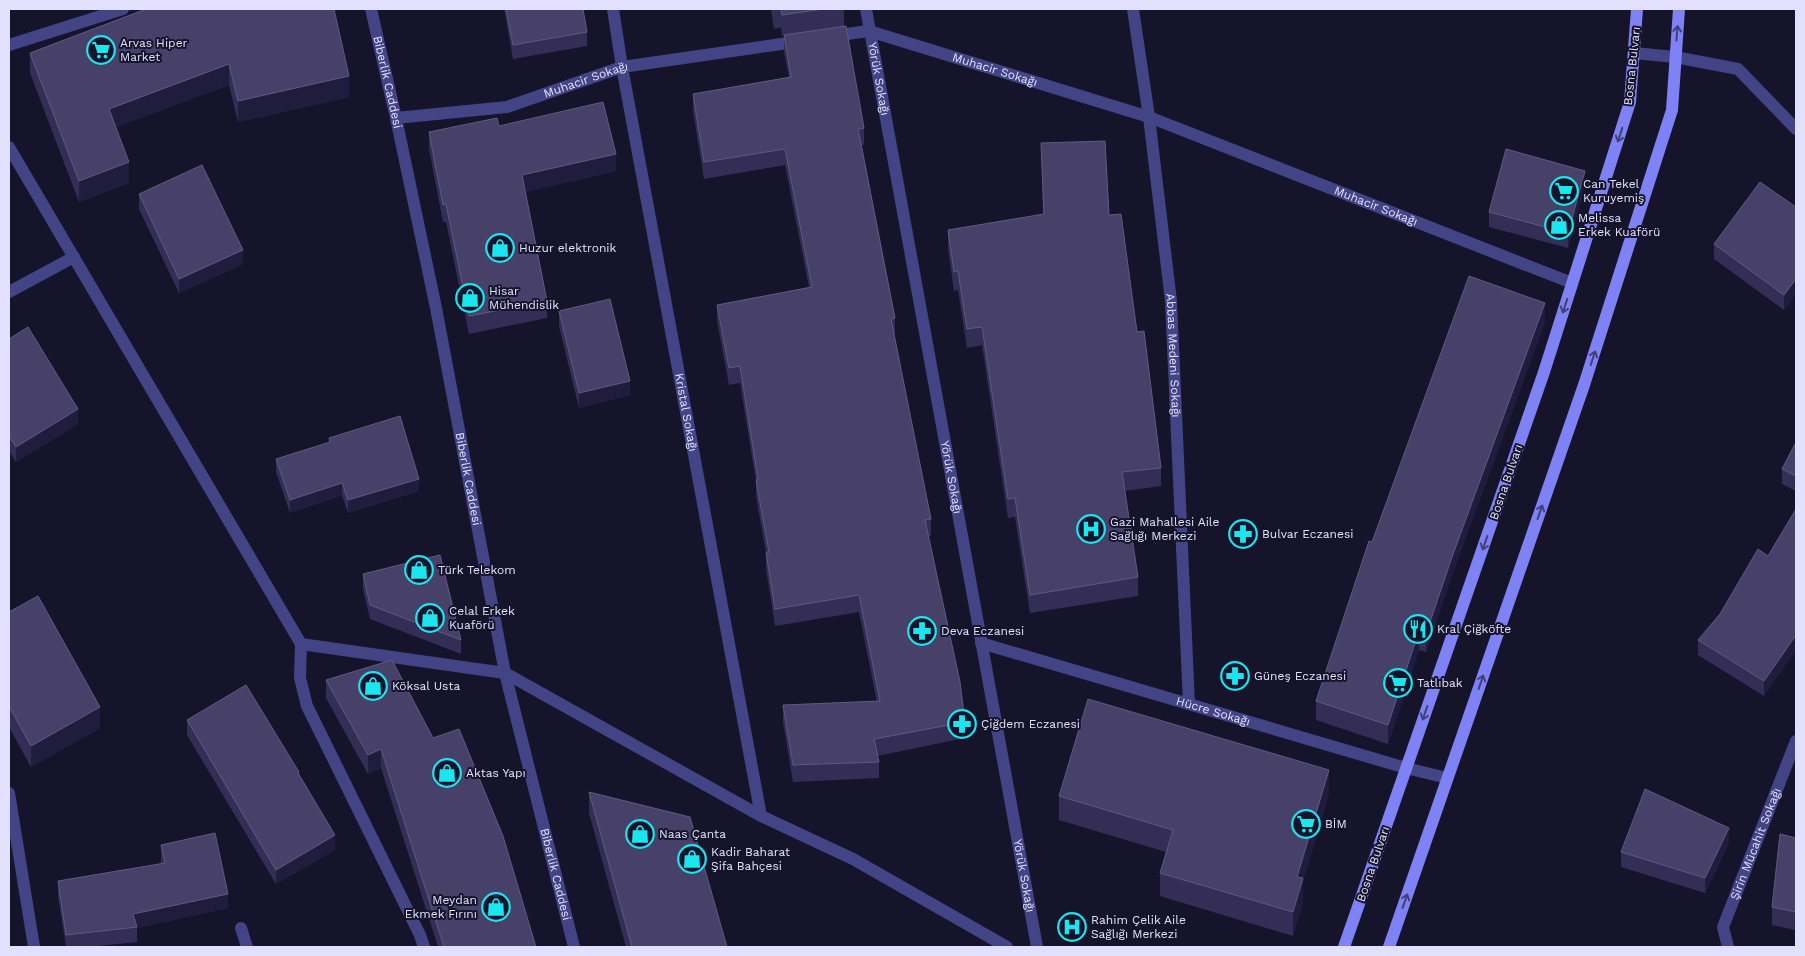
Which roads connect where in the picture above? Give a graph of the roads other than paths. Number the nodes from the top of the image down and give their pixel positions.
1 (122, 9) edge
2 (371, 9) edge
3 (612, 9) edge
4 (866, 9) edge
5 (1134, 9) edge
6 (1637, 9) edge
7 (1679, 9) edge
8 (869, 31) junction
9 (9, 45) edge
10 (1634, 53) junction
11 (1675, 57) junction
12 (622, 67) junction
13 (1149, 117) junction
14 (396, 118) junction
15 (1796, 129) edge
16 (9, 147) edge
17 (74, 257) junction
18 (1572, 283) junction
19 (9, 292) edge
20 (981, 643) junction
21 (300, 644) junction
22 (505, 673) junction
23 (1189, 704) junction
24 (1796, 741) edge
25 (1406, 768) junction
26 (1447, 778) junction
27 (9, 793) edge
28 (761, 816) junction
29 (241, 928) dead end
30 (34, 947) edge
31 (246, 947) edge
32 (424, 947) edge
33 (574, 947) edge
34 (1007, 947) edge
35 (1037, 947) edge
36 (1344, 947) edge
37 (1389, 947) edge
38 (1728, 947) edge

1 - 9 street
2 - 14 street, Biberlik Caddesi
3 - 12 street, Kristal Sokağı
4 - 8 street, Yörük Sokağı
5 - 13 street, Abbas Medeni Sokağı
6 - 10 main road, Bosna Bulvarı
11 -> 7 main road
8 - 12 street, Muhacir Sokağı
8 - 13 street, Muhacir Sokağı
8 - 20 street, Yörük Sokağı
10 - 11 street
10 -> 18 main road, Bosna Bulvarı
11 - 15 street
26 -> 11 main road
12 - 14 street, Muhacir Sokağı
12 - 28 street, Kristal Sokağı
13 - 18 street, Muhacir Sokağı
13 - 23 street, Abbas Medeni Sokağı
14 - 22 street, Biberlik Caddesi
16 - 17 street
17 - 19 street
17 - 21 street
18 -> 25 main road, Bosna Bulvarı
20 - 23 street, Hücre Sokağı
20 - 35 street, Yörük Sokağı
21 - 22 street
21 - 32 street
22 - 28 street
22 - 33 street, Biberlik Caddesi
23 - 25 street, Hücre Sokağı
24 - 38 street, Şirin Mücahit Sokağı
25 - 26 street, Hücre Sokağı
25 - 36 main road, Bosna Bulvarı
37 -> 26 main road
27 - 30 street
28 - 34 street
29 - 31 street

